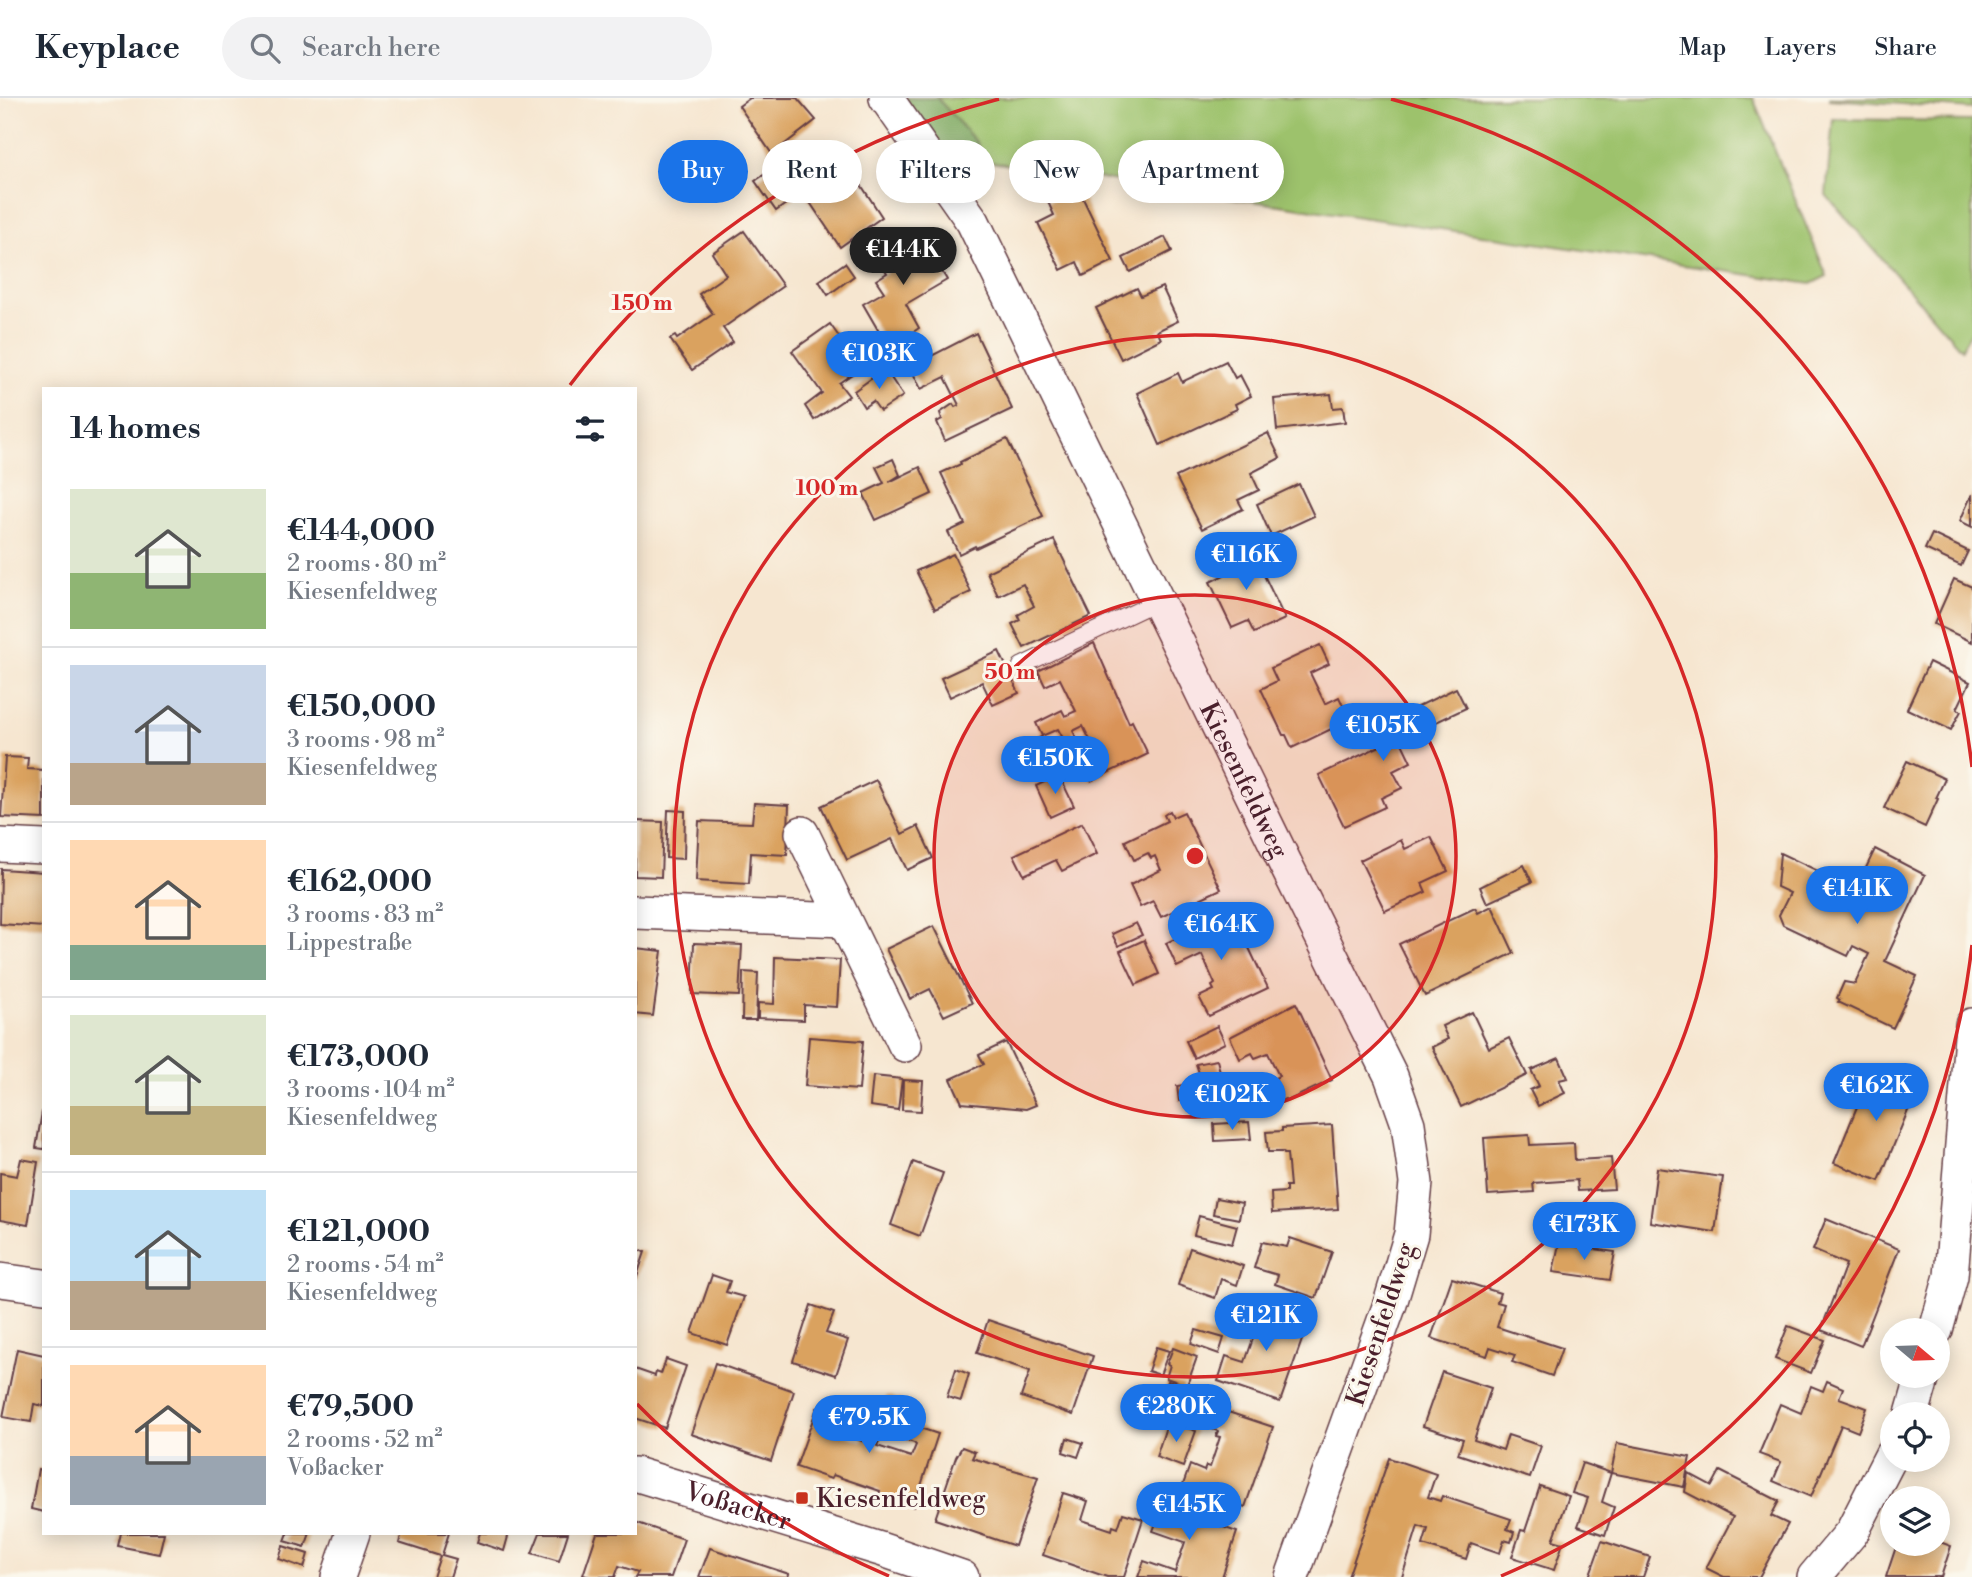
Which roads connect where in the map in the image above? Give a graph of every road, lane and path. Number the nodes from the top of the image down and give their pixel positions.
1 (886, 98) edge
2 (1158, 601) junction
3 (1021, 666) dead end
4 (802, 834) dead end
5 (0, 845) edge
6 (42, 847) edge
7 (637, 912) edge
8 (844, 920) junction
9 (1972, 1024) edge
10 (905, 1045) dead end
11 (0, 1280) edge
12 (1961, 1281) edge
13 (42, 1286) edge
14 (1942, 1318) edge
15 (1883, 1472) edge
16 (637, 1475) edge
17 (352, 1535) edge
18 (338, 1577) edge
19 (962, 1577) edge
20 (1292, 1577) edge
21 (1814, 1577) edge

1 - 2 street, Kiesenfeldweg
2 - 3 lane
2 - 20 street, Kiesenfeldweg
4 - 8 street
5 - 6 street
7 - 8 street
8 - 10 street
9 - 12 street
11 - 13 street
12 - 14 street
15 - 21 street
16 - 19 street, Voßacker
17 - 18 street

